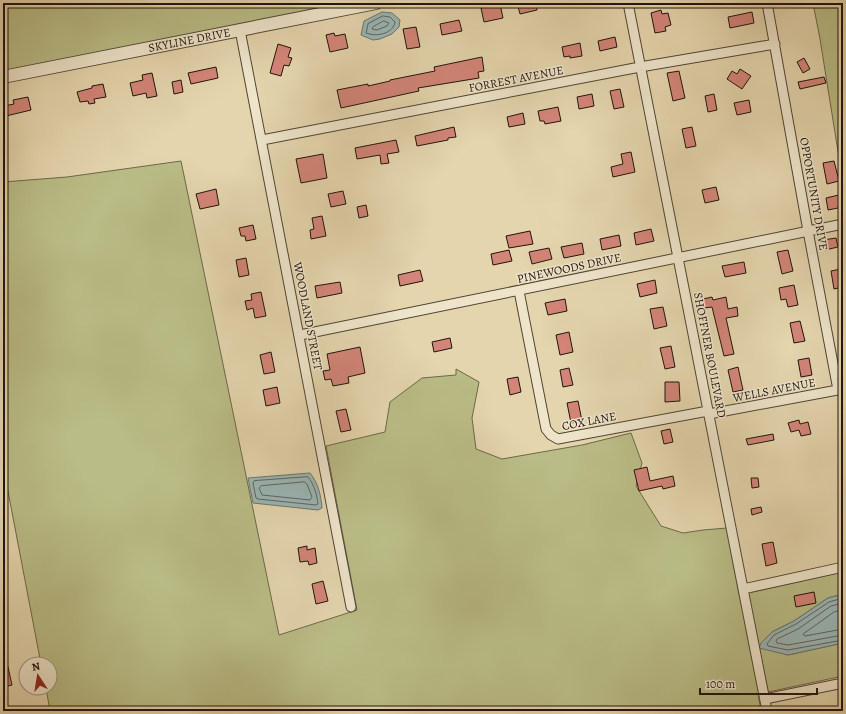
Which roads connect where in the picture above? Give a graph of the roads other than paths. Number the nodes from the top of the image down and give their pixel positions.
1 (376, 3) edge
2 (628, 3) edge
3 (767, 3) edge
4 (240, 30) junction
5 (775, 44) junction
6 (640, 67) junction
7 (3, 77) edge
8 (262, 140) junction
9 (843, 224) edge
10 (808, 231) junction
11 (678, 258) junction
12 (519, 291) junction
13 (300, 335) junction
14 (841, 389) edge
15 (709, 413) junction
16 (843, 567) edge
17 (743, 589) junction
18 (351, 607) dead end
19 (843, 683) edge
20 (765, 699) junction
21 (767, 711) edge

1 - 4 street, SKYLINE DRIVE
2 - 6 street, SHOFFNER BOULEVARD
3 - 5 street, OPPORTUNITY DRIVE
4 - 7 street, SKYLINE DRIVE
4 - 8 street, WOODLAND STREET
5 - 6 street, FORREST AVENUE
5 - 10 street, OPPORTUNITY DRIVE
6 - 8 street, FORREST AVENUE
6 - 11 street, SHOFFNER BOULEVARD
8 - 13 street, WOODLAND STREET
9 - 10 street, PINEWOODS DRIVE
10 - 11 street, PINEWOODS DRIVE
10 - 14 street, OPPORTUNITY DRIVE
11 - 12 street, PINEWOODS DRIVE
11 - 15 street, SHOFFNER BOULEVARD
12 - 13 street, PINEWOODS DRIVE
12 - 15 street, COX LANE
13 - 18 street, WOODLAND STREET
14 - 15 street, WELLS AVENUE
15 - 17 street, SHOFFNER BOULEVARD
16 - 17 street
17 - 20 street, SHOFFNER BOULEVARD
19 - 20 street
20 - 21 street, SHOFFNER BOULEVARD

